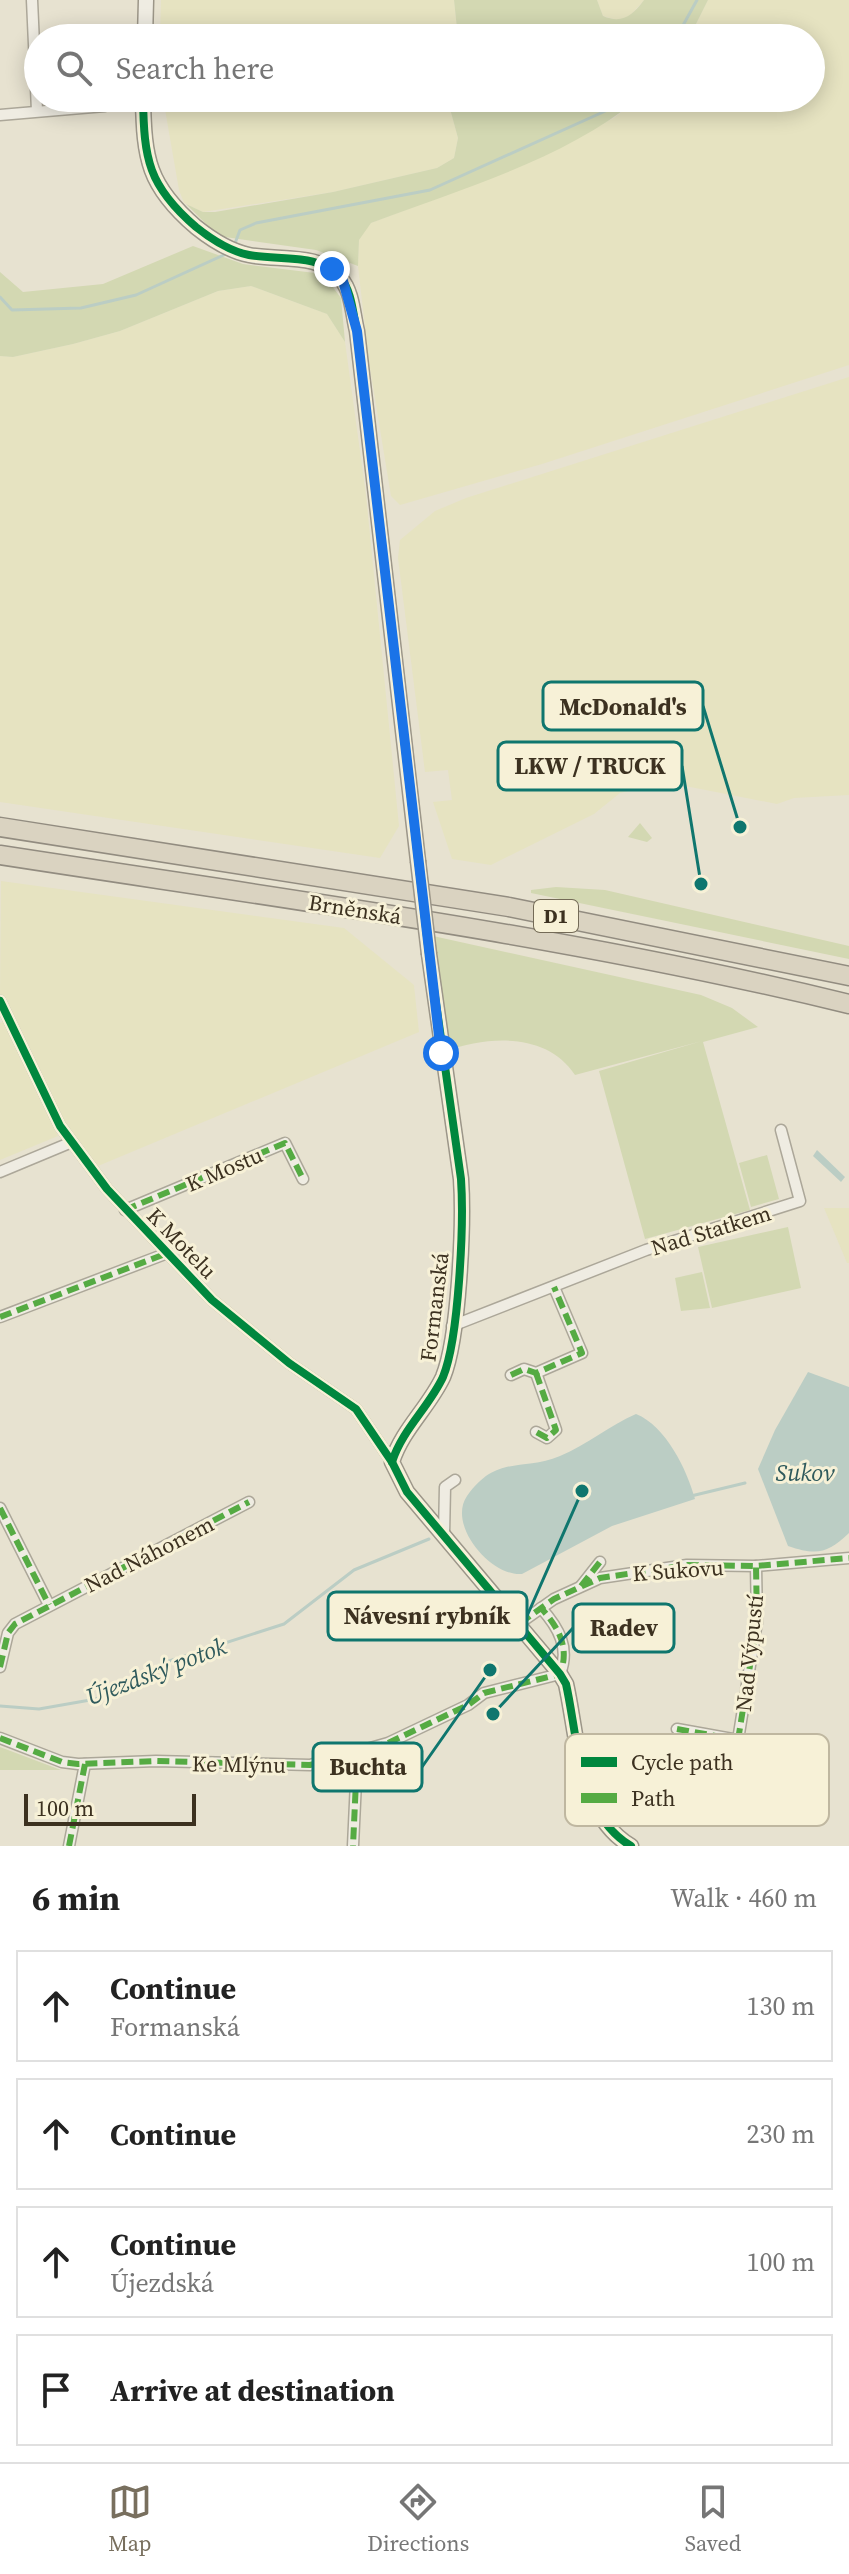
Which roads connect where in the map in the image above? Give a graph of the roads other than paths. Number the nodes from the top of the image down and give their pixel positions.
1 (32, 0) edge
2 (146, 0) edge
3 (33, 24) edge
4 (145, 24) edge
5 (28, 112) edge
6 (144, 112) edge
7 (0, 115) edge
8 (0, 827) edge
9 (0, 855) edge
10 (849, 976) edge
11 (0, 1001) edge
12 (849, 1004) edge
13 (781, 1130) dead end
14 (72, 1142) junction
15 (0, 1172) edge
16 (303, 1179) dead end
17 (125, 1210) junction
18 (165, 1254) junction
19 (554, 1287) junction
20 (0, 1317) edge
21 (452, 1326) junction
22 (536, 1373) junction
23 (511, 1375) dead end
24 (536, 1432) dead end
25 (392, 1462) junction
26 (455, 1480) dead end
27 (249, 1502) dead end
28 (0, 1508) edge
29 (444, 1535) junction
30 (849, 1558) edge
31 (600, 1562) dead end
32 (756, 1566) junction
33 (581, 1586) junction
34 (49, 1605) junction
35 (541, 1608) junction
36 (520, 1623) junction
37 (0, 1667) edge
38 (560, 1674) junction
39 (677, 1729) dead end
40 (577, 1734) edge
41 (705, 1734) edge
42 (739, 1734) edge
43 (0, 1738) edge
44 (351, 1756) junction
45 (85, 1764) junction
46 (607, 1826) edge
47 (69, 1846) edge
48 (353, 1846) edge
49 (631, 1846) edge

1 - 3 street
2 - 4 street
5 - 7 street
6 - 21 street, Formanská, bridge
8 - 10 highway, Brněnská / D1
9 - 12 highway, Brněnská / D1
11 - 14 street, K Motelu
13 - 19 street, Nad Statkem
14 - 15 street
14 - 17 street, K Motelu
16 - 17 street, K Mostu
17 - 18 street, K Motelu
18 - 20 street
18 - 25 street, K Motelu
19 - 21 street, Nad Statkem
19 - 22 street
21 - 25 street, Formanská
22 - 23 street
22 - 24 street
25 - 29 street
26 - 29 street
27 - 34 street, Nad Náhonem
28 - 34 street
29 - 36 street
30 - 32 street, K Sukovu
31 - 33 street
32 - 33 street, K Sukovu
32 - 42 street, Nad Výpustí
33 - 35 street, K Sukovu
34 - 37 street, Nad Náhonem
35 - 36 street, K Sukovu
35 - 38 street
36 - 38 street
38 - 40 street
38 - 44 street, Ke Mlýnu
39 - 41 street, Nad Výpustí
43 - 45 street, Ke Mlýnu
44 - 45 street, Ke Mlýnu
44 - 48 street
45 - 47 street
46 - 49 street

